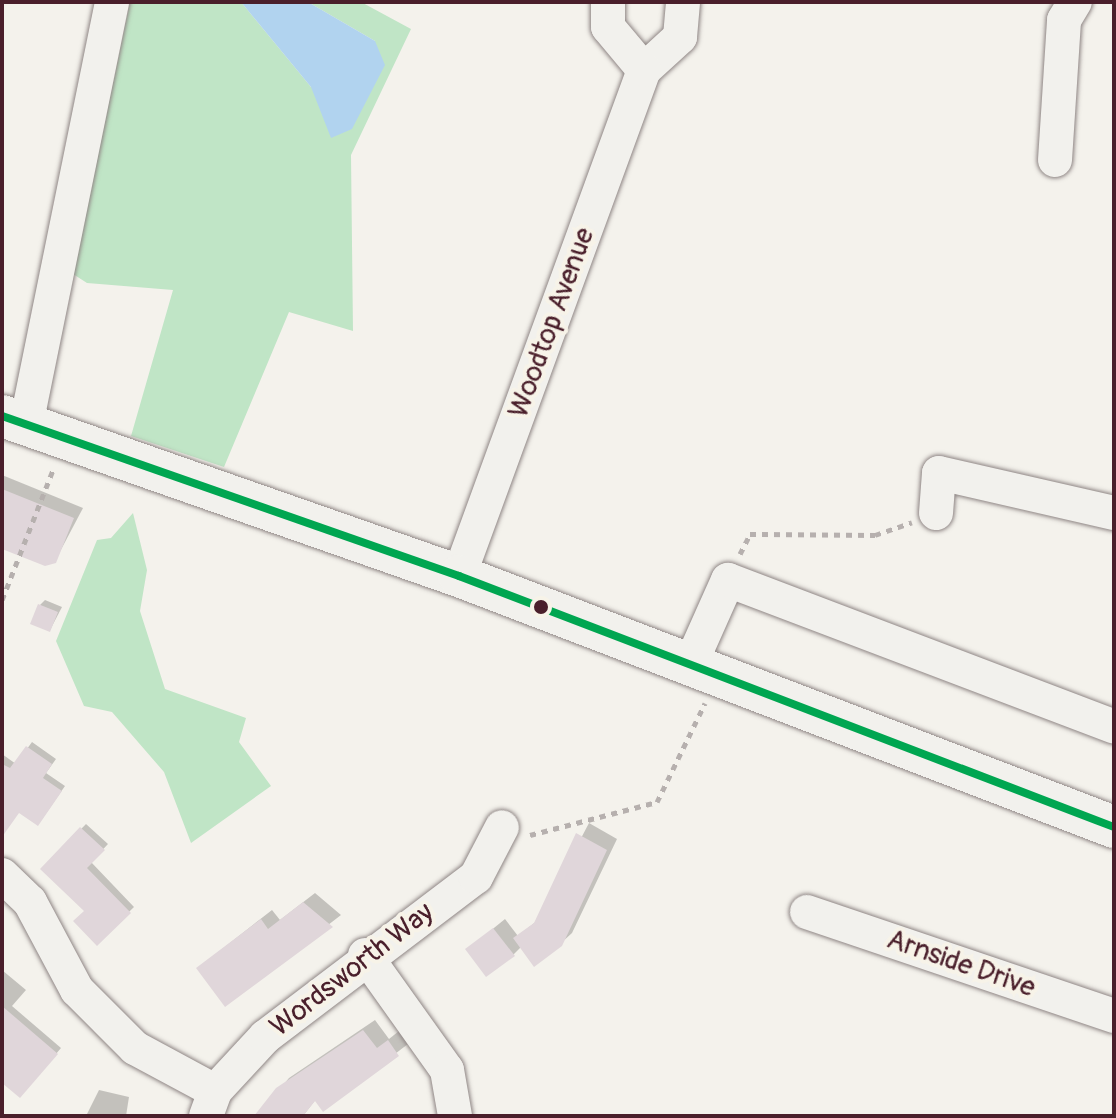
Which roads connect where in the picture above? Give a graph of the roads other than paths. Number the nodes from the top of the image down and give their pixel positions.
1 (112, 2) edge
2 (608, 2) edge
3 (683, 2) edge
4 (1075, 2) edge
5 (644, 70) junction
6 (1055, 160) dead end
7 (31, 427) edge
8 (936, 513) road end
9 (1114, 513) edge
10 (459, 576) junction
11 (705, 668) junction
12 (1114, 727) edge
13 (1114, 827) edge
14 (498, 836) road end
15 (2, 875) edge
16 (807, 912) dead end
17 (365, 955) junction
18 (1114, 1016) edge
19 (210, 1104) edge
20 (455, 1116) edge

1 - 7 street
2 - 5 street
3 - 5 street, Woodtop Avenue
4 - 6 street
5 - 10 street, Woodtop Avenue
7 - 10 main road
8 - 9 street
10 - 11 main road
11 - 12 street
11 - 13 main road
14 - 17 street, Wordsworth Way
15 - 19 street
16 - 18 street, Arnside Drive
17 - 19 street, Wordsworth Way
17 - 20 street

